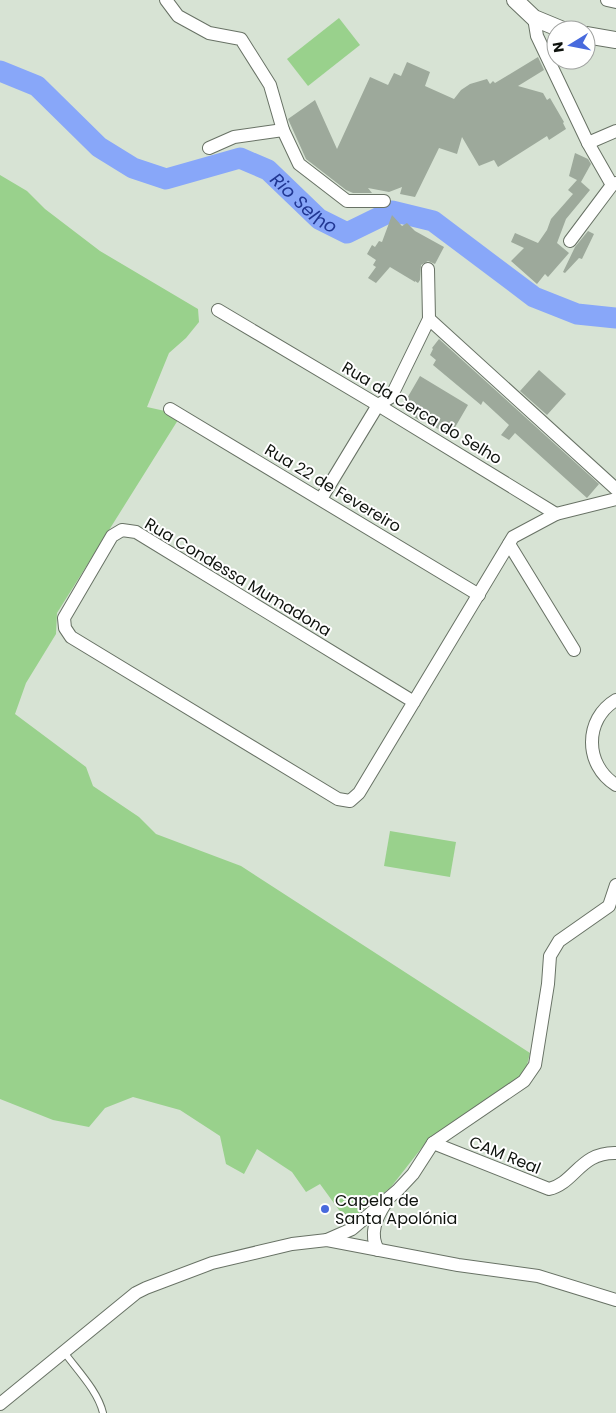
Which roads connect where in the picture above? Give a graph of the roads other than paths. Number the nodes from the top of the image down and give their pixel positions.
1 (166, 0) edge
2 (515, 0) edge
3 (607, 0) edge
4 (616, 2) edge
5 (534, 18) junction
6 (546, 23) edge
7 (596, 37) edge
8 (616, 40) edge
9 (283, 130) junction
10 (616, 131) edge
11 (588, 143) junction
12 (209, 148) dead end
13 (614, 184) edge
14 (384, 201) dead end
15 (570, 241) dead end
16 (428, 269) dead end
17 (218, 310) dead end
18 (429, 319) junction
19 (378, 405) junction
20 (170, 409) dead end
21 (616, 489) edge
22 (321, 499) junction
23 (616, 499) edge
24 (556, 514) junction
25 (509, 544) junction
26 (479, 595) junction
27 (574, 650) dead end
28 (616, 700) edge
29 (414, 702) junction
30 (616, 785) edge
31 (616, 885) edge
32 (433, 1143) junction
33 (616, 1153) edge
34 (384, 1202) junction
35 (327, 1240) junction
36 (356, 1246) junction
37 (378, 1250) junction
38 (616, 1300) edge
39 (64, 1352) junction
40 (0, 1404) edge
41 (103, 1413) edge

1 - 9 street
2 - 5 street
3 - 4 street
5 - 6 street
5 - 11 street
7 - 8 street
9 - 12 street
9 - 14 street
10 - 11 street
11 - 13 street
13 - 15 street
16 - 18 street
17 - 19 street, Rua da Cerca do Selho
18 - 19 street
18 - 21 street
19 - 22 street
19 - 24 street, Rua da Cerca do Selho
20 - 22 street, Rua 22 de Fevereiro
22 - 26 street, Rua 22 de Fevereiro
23 - 24 street
24 - 25 street
25 - 26 street
25 - 27 street
26 - 29 street
28 - 30 street
29 - 29 street, Rua Condessa Mumadona
31 - 32 street
32 - 33 street, CAM Real
32 - 34 street
34 - 35 street
34 - 36 street
34 - 37 street
35 - 36 street
35 - 39 street
36 - 37 street
37 - 38 street
39 - 40 street
39 - 41 lane

